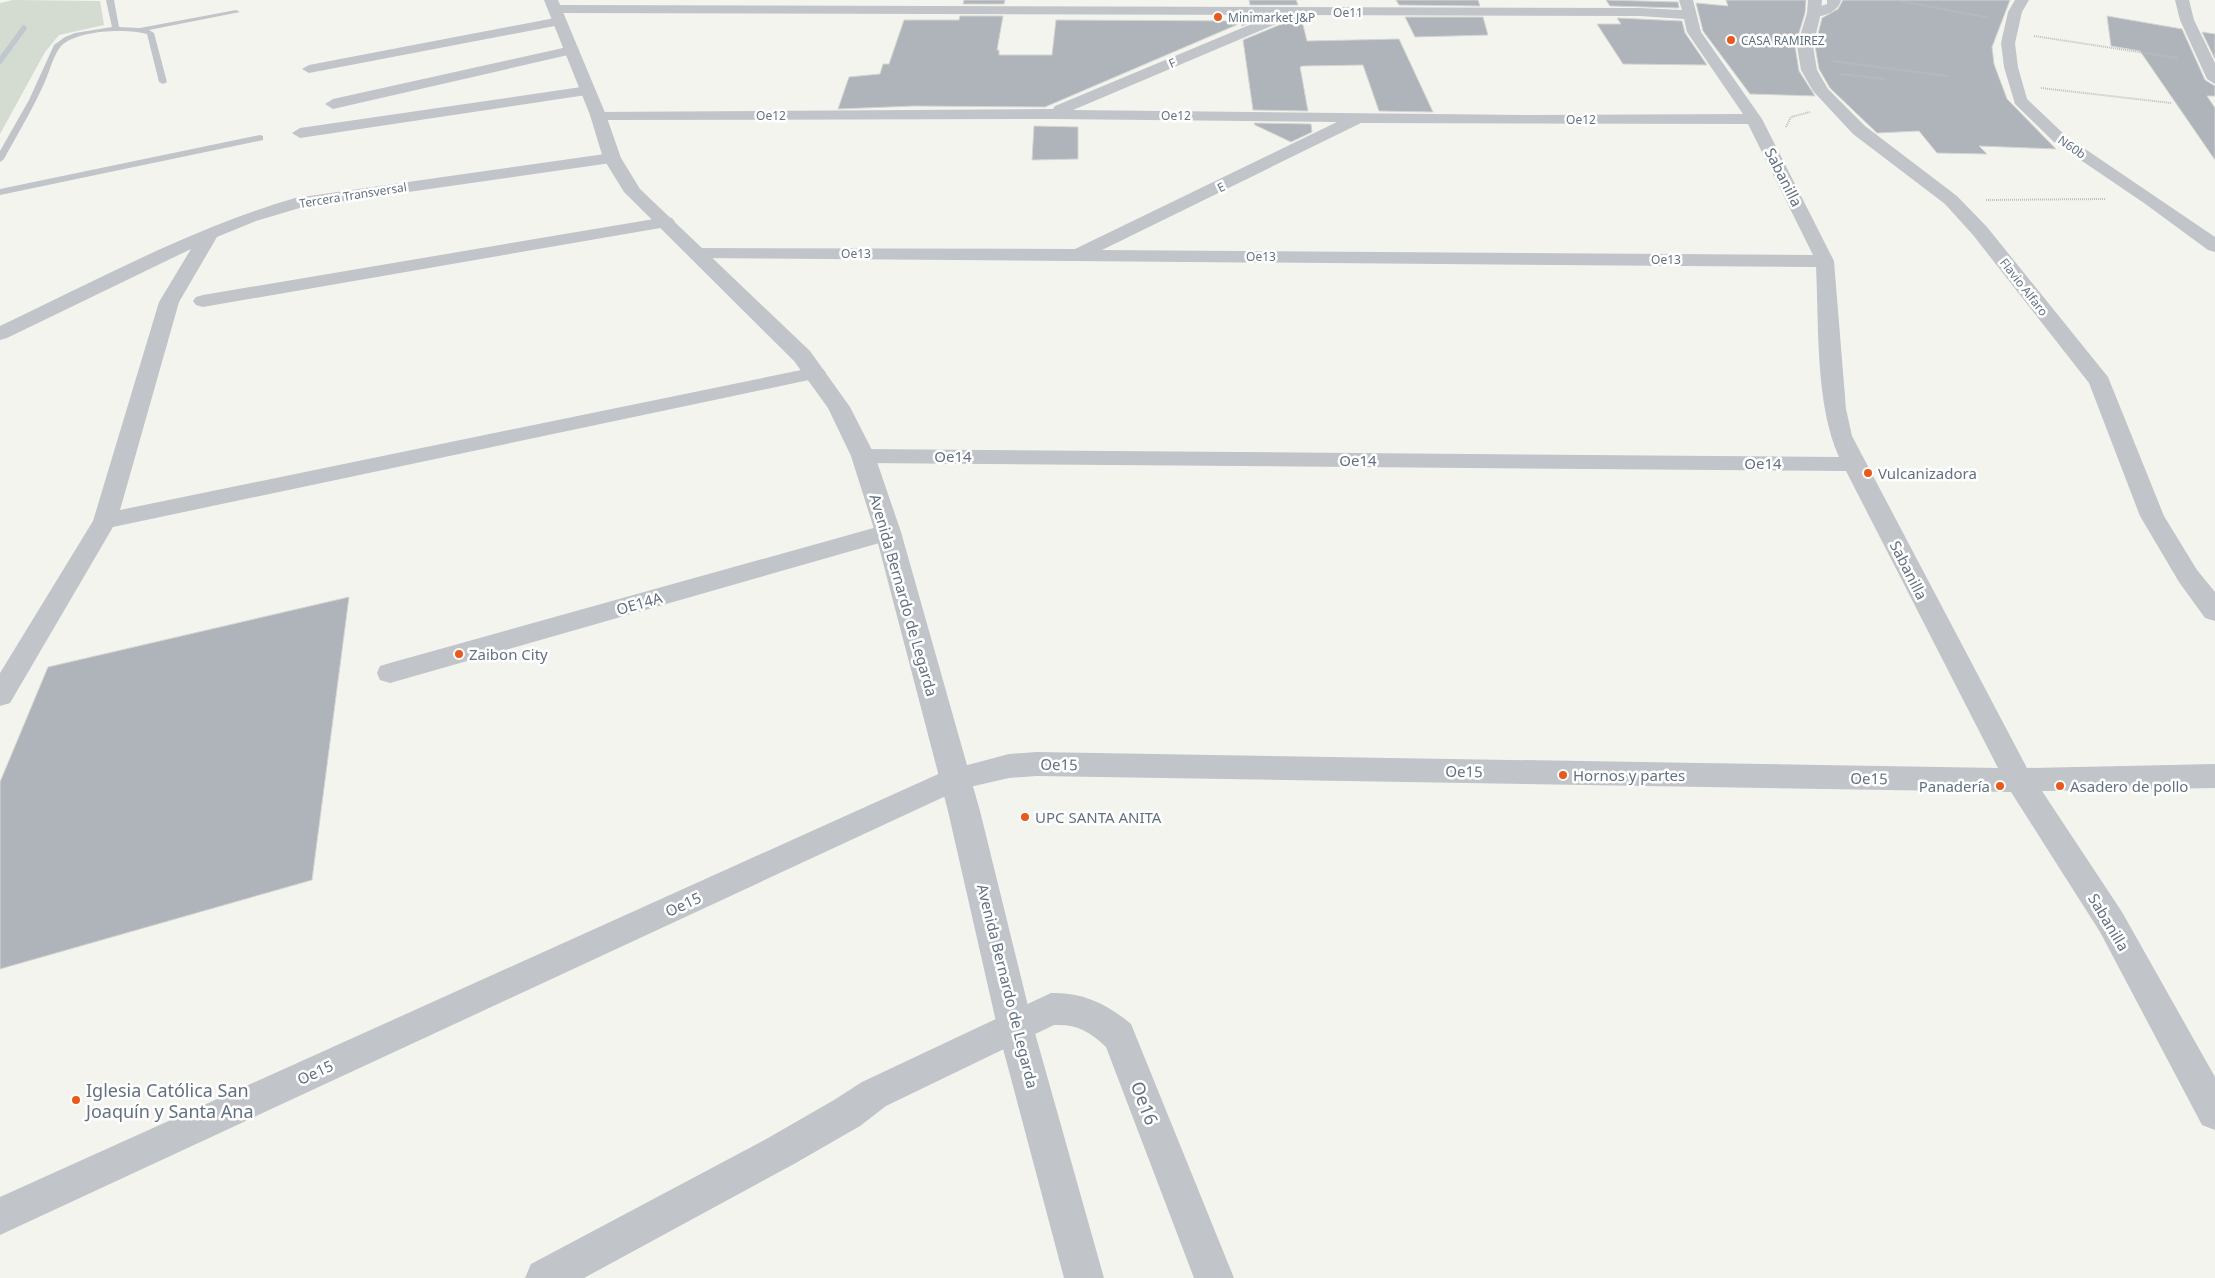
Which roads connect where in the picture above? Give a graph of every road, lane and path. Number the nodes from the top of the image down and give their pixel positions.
1 (110, 0) edge
2 (1041, 0) edge
3 (1834, 0) edge
4 (1895, 0) edge
5 (2022, 0) edge
6 (2182, 0) edge
7 (1815, 6) edge
8 (1688, 8) edge
9 (556, 10) edge
10 (1012, 10) junction
11 (236, 12) dead end
12 (1292, 12) junction
13 (2012, 28) junction
14 (116, 29) junction
15 (143, 29) junction
16 (572, 50) junction
17 (2206, 62) junction
18 (1809, 65) junction
19 (309, 69) dead end
20 (1947, 76) dead end
21 (2215, 78) edge
22 (1886, 79) dead end
23 (163, 82) dead end
24 (2016, 85) junction
25 (588, 91) junction
26 (2171, 102) dead end
27 (333, 104) dead end
28 (1838, 110) junction
29 (1051, 114) junction
30 (598, 115) junction
31 (1362, 116) junction
32 (1754, 119) junction
33 (300, 133) dead end
34 (260, 138) dead end
35 (1766, 142) junction
36 (612, 158) junction
37 (0, 159) edge
38 (0, 192) edge
39 (2150, 199) junction
40 (1951, 200) junction
41 (666, 222) junction
42 (210, 233) junction
43 (2215, 246) edge
44 (696, 252) junction
45 (1078, 255) junction
46 (1825, 260) junction
47 (203, 301) dead end
48 (0, 334) edge
49 (816, 373) junction
50 (863, 456) junction
51 (1854, 464) junction
52 (105, 521) junction
53 (888, 532) junction
54 (2215, 611) edge
55 (390, 673) dead end
56 (0, 696) edge
57 (2215, 776) edge
58 (955, 779) junction
59 (2019, 780) junction
60 (1015, 1026) junction
61 (2215, 1112) edge
62 (0, 1216) edge
63 (545, 1278) edge
64 (1084, 1278) edge
65 (1214, 1278) edge

1 - 14 lane
2 - 10 street
3 - 7 street
4 - 13 path
5 - 13 street, N60b
6 - 17 street
7 - 18 street
8 - 12 street, Oe11
8 - 32 street, Sabanilla
9 - 10 street, Oe11
9 - 16 street, Avenida Bernardo de Legarda
9 - 19 street, Oe11
10 - 12 street, Oe11
11 - 15 lane
12 - 29 street, F
13 - 17 path
13 - 24 street, N60b
14 - 15 lane
14 - 37 lane
15 - 23 lane
16 - 25 street, Avenida Bernardo de Legarda
16 - 27 street
17 - 21 street
18 - 20 path
18 - 22 path
18 - 28 street, Flavio Alfaro
24 - 26 path
24 - 39 street, N60b
25 - 30 street, Avenida Bernardo de Legarda
25 - 33 street
28 - 35 path
28 - 40 street, Flavio Alfaro
29 - 30 street, Oe12
29 - 31 street, Oe12
30 - 36 street, Avenida Bernardo de Legarda
31 - 32 street, Oe12
31 - 45 street, E
32 - 35 street, Sabanilla
34 - 38 lane
35 - 46 street, Sabanilla
36 - 41 street, Avenida Bernardo de Legarda
36 - 42 street, Tercera Transversal
39 - 40 path
39 - 43 street, N60b
40 - 54 street, Flavio Alfaro
41 - 44 street, Avenida Bernardo de Legarda
41 - 47 street
42 - 48 street, Tercera Transversal
42 - 52 street
44 - 45 street, Oe13
44 - 49 street, Avenida Bernardo de Legarda
45 - 46 street, Oe13
46 - 51 street, Sabanilla
49 - 50 street, Avenida Bernardo de Legarda
49 - 52 street
50 - 51 street, Oe14
50 - 53 street, Avenida Bernardo de Legarda
51 - 59 street, Sabanilla
52 - 56 street
53 - 55 street, OE14A
53 - 58 street, Avenida Bernardo de Legarda
57 - 59 street, Oe15
58 - 59 street, Oe15
58 - 60 street, Avenida Bernardo de Legarda
58 - 62 street, Oe15
59 - 61 street, Sabanilla
60 - 63 street, Oe16
60 - 64 street, Avenida Bernardo de Legarda
60 - 65 street, Oe16

